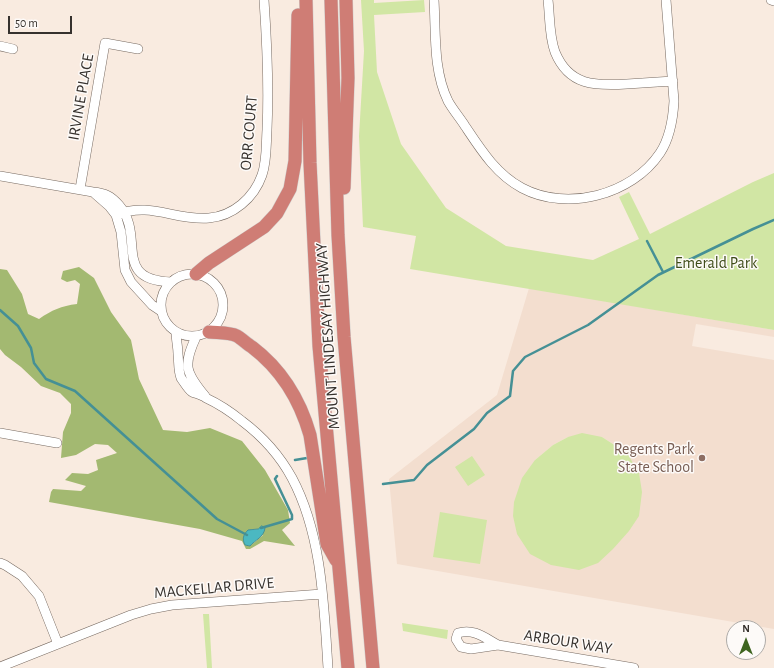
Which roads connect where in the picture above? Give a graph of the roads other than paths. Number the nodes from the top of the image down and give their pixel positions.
1 (264, 0) edge
2 (301, 0) edge
3 (306, 0) edge
4 (331, 0) edge
5 (346, 0) edge
6 (434, 0) edge
7 (548, 0) edge
8 (666, 0) edge
9 (771, 0) edge
10 (774, 1) edge
11 (0, 46) edge
12 (13, 49) dead end
13 (138, 49) dead end
14 (673, 81) junction
15 (0, 176) edge
16 (80, 189) junction
17 (121, 214) junction
18 (338, 235) junction
19 (196, 274) junction
20 (171, 282) junction
21 (161, 310) junction
22 (176, 332) junction
23 (210, 332) junction
24 (196, 336) junction
25 (206, 398) junction
26 (0, 433) edge
27 (57, 443) dead end
28 (0, 563) edge
29 (338, 564) junction
30 (322, 594) junction
31 (58, 644) junction
32 (498, 645) dead end
33 (0, 667) edge
34 (328, 668) edge
35 (348, 668) edge
36 (373, 668) edge
37 (634, 668) edge

1 - 17 street, ORR COURT
2 - 19 highway
3 - 29 highway, MOUNT LINDESAY HIGHWAY
4 - 18 highway, MOUNT LINDESAY HIGHWAY
5 - 18 highway
6 - 14 street
7 - 14 street
8 - 14 street
9 - 10 street
11 - 12 street
13 - 16 street, IRVINE PLACE
15 - 16 street
16 - 17 street
17 - 20 street
17 - 21 street
18 - 36 highway, MOUNT LINDESAY HIGHWAY
19 - 20 street
19 - 23 street
20 - 21 street
21 - 22 street
22 - 24 street
22 - 25 street
23 - 24 street
23 - 29 highway
24 - 25 street
25 - 30 street
26 - 27 street
28 - 31 street
29 - 35 highway, MOUNT LINDESAY HIGHWAY
30 - 31 street, MACKELLAR DRIVE
30 - 34 street
31 - 33 street, MACKELLAR DRIVE
32 - 37 street, ARBOUR WAY

